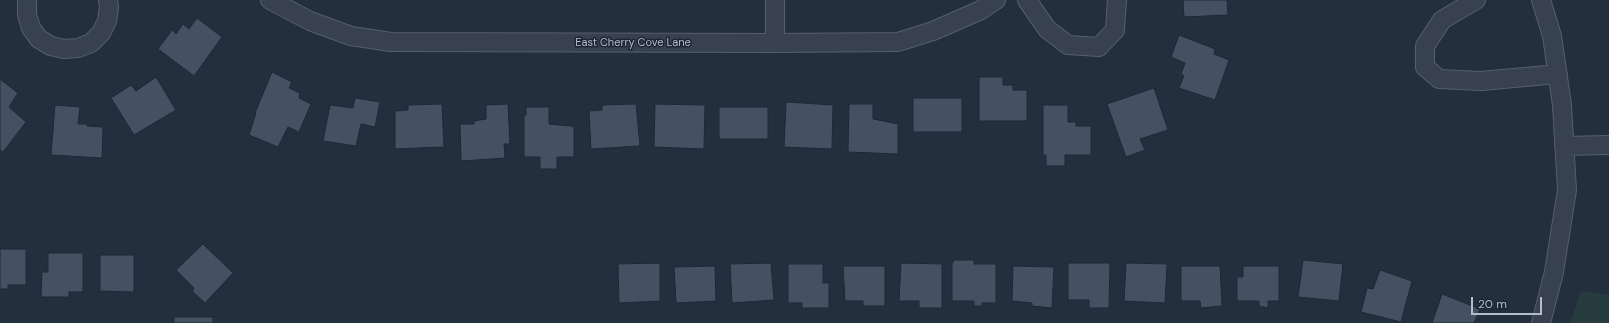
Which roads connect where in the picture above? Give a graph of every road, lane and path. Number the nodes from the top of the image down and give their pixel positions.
1 (27, 0) edge
2 (108, 0) edge
3 (270, 0) edge
4 (775, 0) edge
5 (996, 0) edge
6 (1027, 0) edge
7 (1117, 0) edge
8 (1476, 0) edge
9 (1541, 0) edge
10 (775, 43) junction
11 (1558, 74) junction
12 (1609, 145) edge
13 (1564, 146) junction
14 (1541, 323) edge

1 - 2 street
3 - 10 street, East Cherry Cove Lane
4 - 10 street
5 - 10 street, East Cherry Cove Lane
6 - 7 street
8 - 11 street
9 - 11 street
11 - 13 street
12 - 13 street
13 - 14 street

